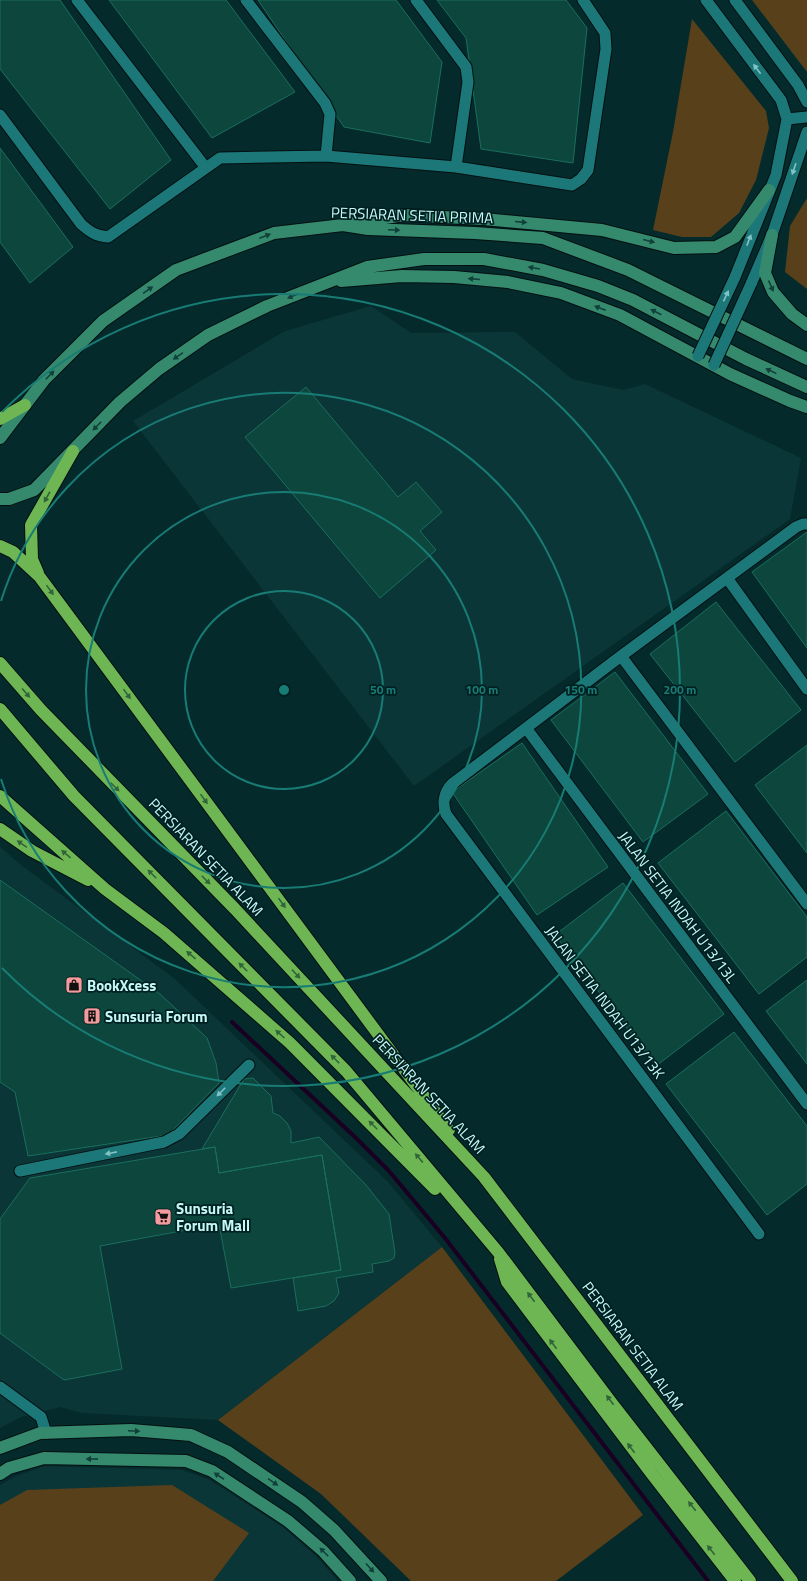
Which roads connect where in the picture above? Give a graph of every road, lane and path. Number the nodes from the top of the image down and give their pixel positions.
1 (77, 0) edge
2 (246, 0) edge
3 (416, 0) edge
4 (583, 0) edge
5 (706, 0) edge
6 (735, 0) edge
7 (807, 102) edge
8 (0, 115) edge
9 (807, 117) edge
10 (787, 119) junction
11 (807, 132) edge
12 (326, 156) junction
13 (456, 167) junction
14 (206, 168) junction
15 (769, 190) junction
16 (343, 225) junction
17 (772, 235) junction
18 (329, 282) junction
19 (807, 325) edge
20 (698, 356) junction
21 (807, 359) edge
22 (714, 365) junction
23 (807, 387) edge
24 (25, 405) junction
25 (807, 407) edge
26 (0, 419) edge
27 (0, 438) edge
28 (73, 451) junction
29 (0, 499) edge
30 (807, 524) edge
31 (0, 546) edge
32 (39, 576) junction
33 (727, 578) junction
34 (621, 656) junction
35 (0, 664) edge
36 (807, 689) edge
37 (0, 709) edge
38 (526, 728) junction
39 (0, 796) edge
40 (0, 829) edge
41 (105, 889) junction
42 (807, 904) edge
43 (249, 1066) dead end
44 (807, 1104) edge
45 (20, 1171) dead end
46 (484, 1177) junction
47 (760, 1234) dead end
48 (498, 1252) junction
49 (0, 1387) edge
50 (46, 1433) junction
51 (0, 1448) edge
52 (0, 1474) edge
53 (350, 1581) edge
54 (381, 1581) edge
55 (735, 1581) edge
56 (750, 1581) edge
57 (792, 1581) edge

1 - 14 street
2 - 12 street
3 - 13 street
4 - 13 street
10 -> 5 street
6 - 7 street
8 - 14 street
9 - 10 street
10 - 15 street
11 -> 17 street
12 - 13 street
12 - 14 street
16 -> 15 street
20 -> 15 street, bridge
16 -> 21 street, PERSIARAN SETIA PRIMA
24 -> 16 street, PERSIARAN SETIA PRIMA
17 -> 19 street
17 - 22 street, bridge
20 -> 18 street
23 -> 18 street
18 -> 28 street
20 - 22 street
22 - 25 street
24 - 26 highway
24 - 27 street, PERSIARAN SETIA PRIMA
28 - 29 street
28 -> 32 highway
30 - 33 street
31 - 32 highway
32 -> 46 highway
33 - 34 street
33 - 36 street
34 - 38 street
34 - 42 street
35 -> 46 highway, PERSIARAN SETIA ALAM
48 -> 37 highway
38 - 44 street, JALAN SETIA INDAH U13/13L
38 - 47 street, JALAN SETIA INDAH U13/13K
41 -> 39 highway
41 -> 40 highway
48 -> 41 highway
43 -> 45 street
46 - 57 highway, PERSIARAN SETIA ALAM
55 -> 48 highway
56 -> 48 highway
49 - 50 street
50 - 51 street
50 -> 54 street
53 -> 52 street

